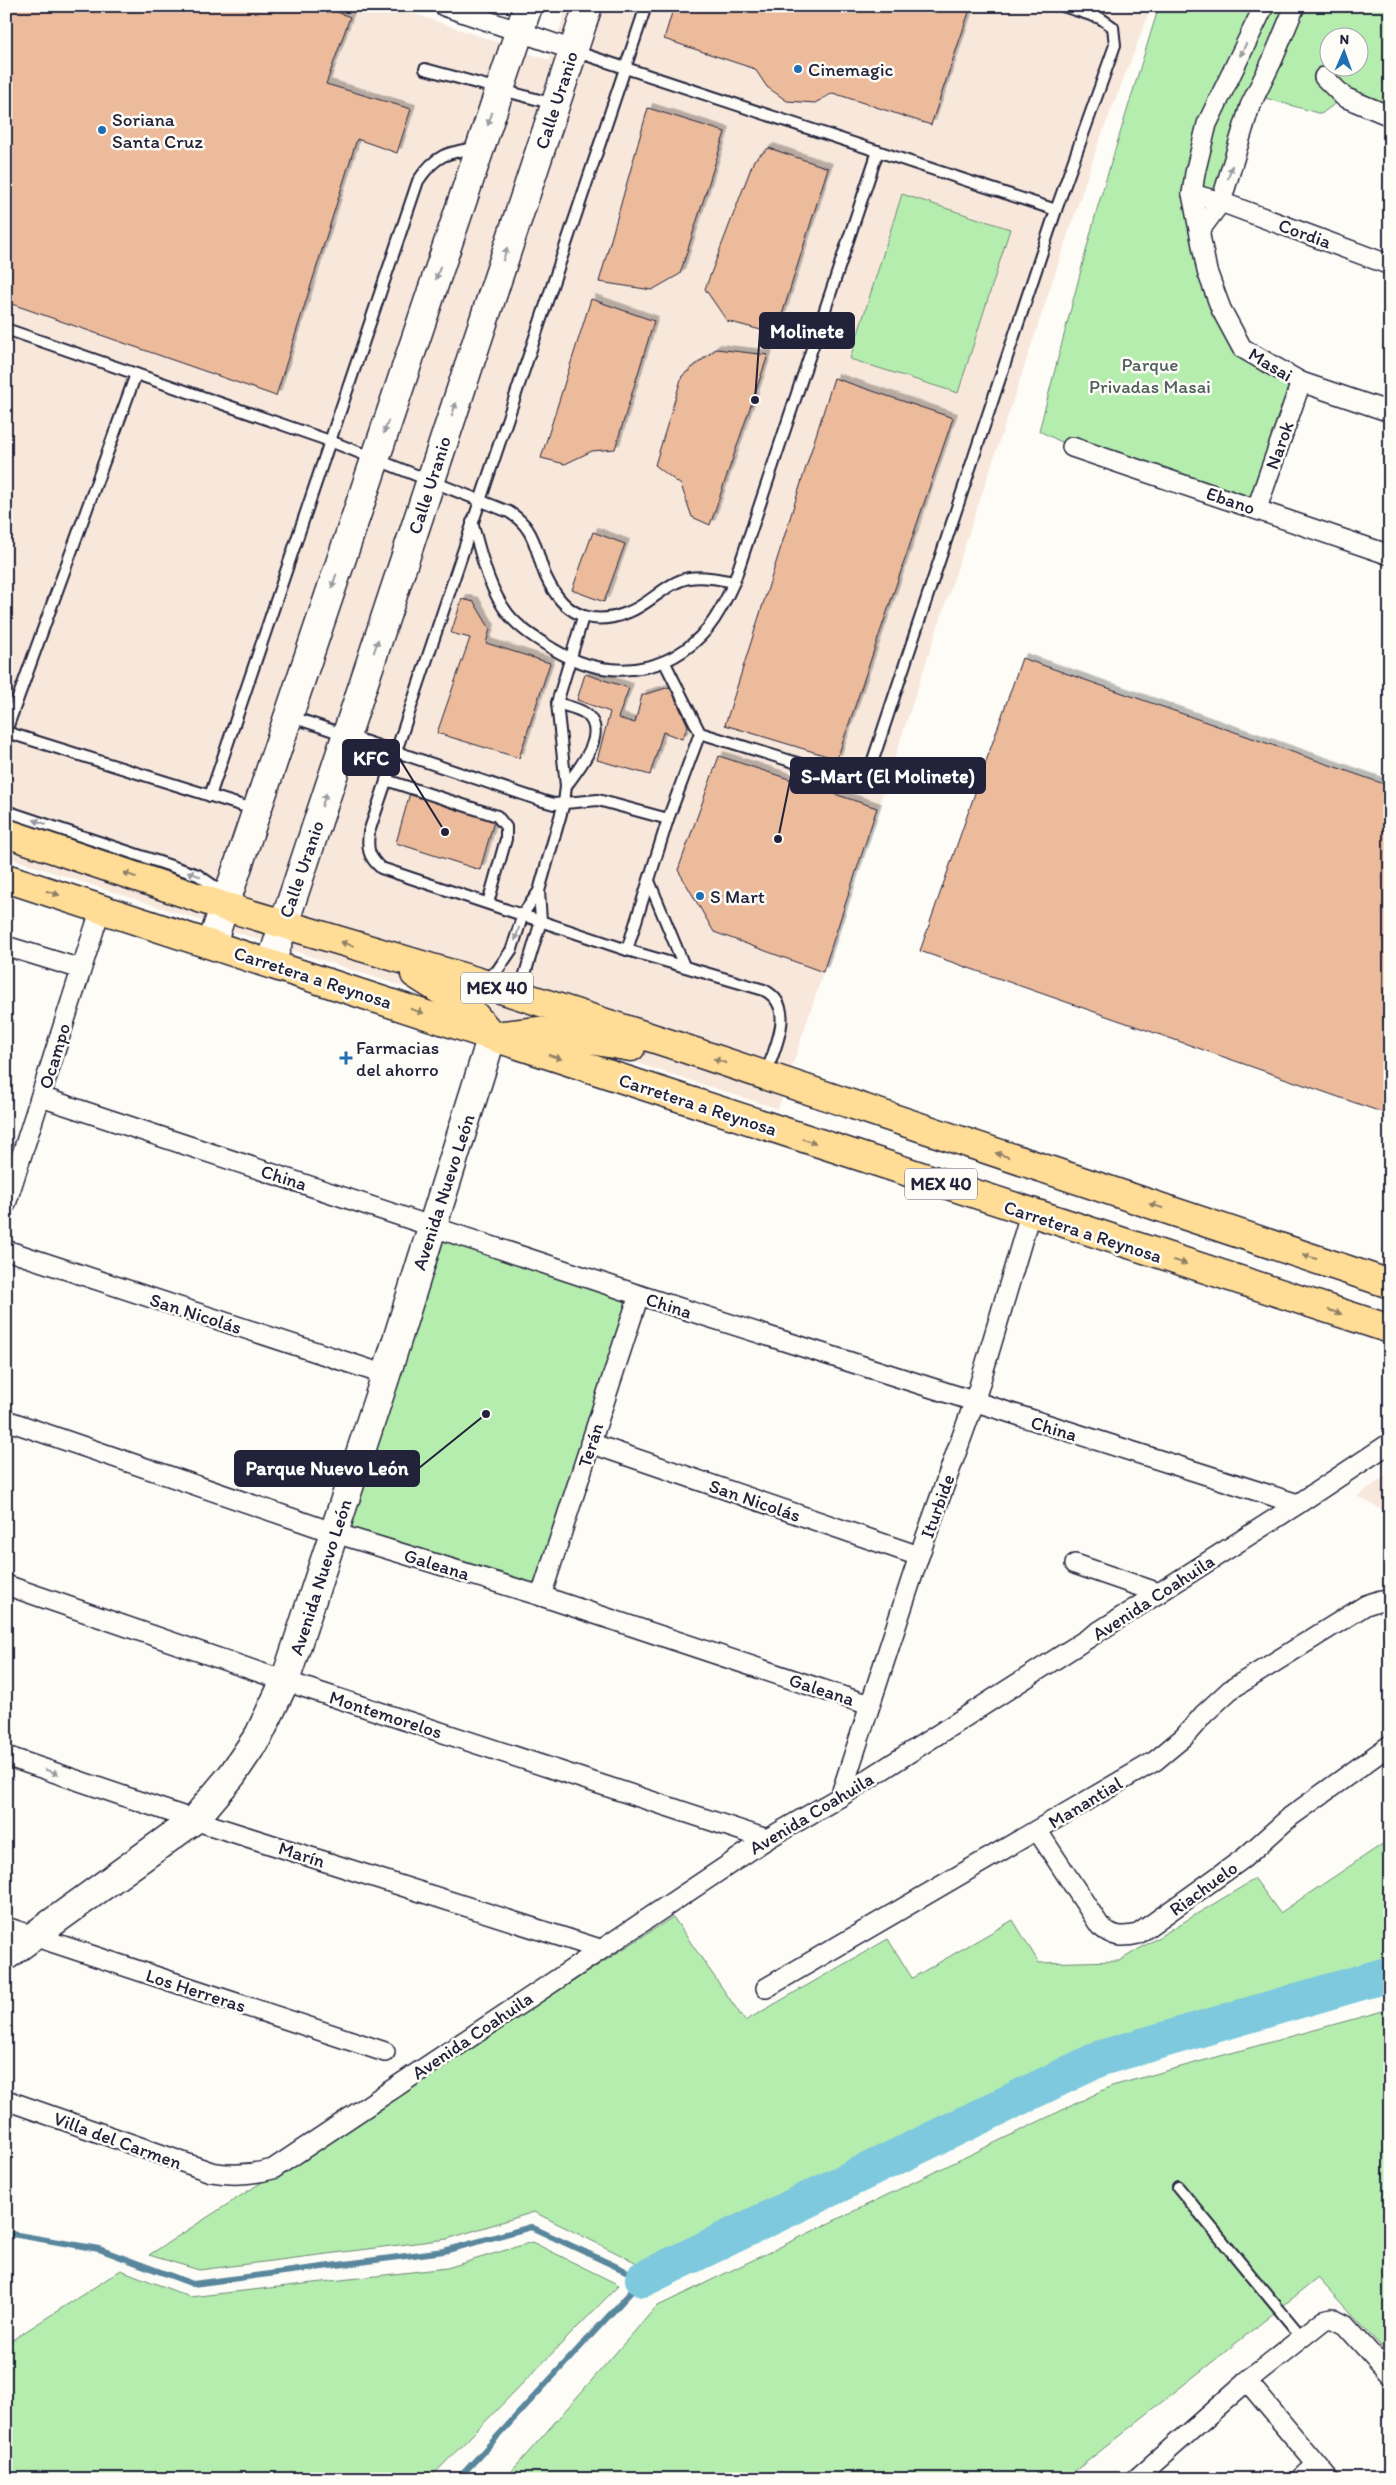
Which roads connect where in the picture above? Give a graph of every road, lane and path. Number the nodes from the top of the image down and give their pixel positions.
1 (444, 6) edge
2 (528, 6) edge
3 (588, 6) edge
4 (646, 6) edge
5 (1063, 6) edge
6 (1264, 6) edge
7 (1295, 6) edge
8 (520, 32) junction
9 (573, 50) junction
10 (626, 67) junction
11 (425, 69) dead end
12 (1325, 78) edge
13 (1226, 85) junction
14 (500, 89) junction
15 (1255, 95) junction
16 (555, 104) junction
17 (1390, 116) edge
18 (480, 148) junction
19 (878, 151) junction
20 (1192, 194) junction
21 (1221, 202) junction
22 (1056, 210) junction
23 (1200, 230) junction
24 (1390, 265) edge
25 (6, 329) edge
26 (136, 374) junction
27 (1301, 382) junction
28 (1390, 412) edge
29 (330, 441) junction
30 (1072, 447) dead end
31 (375, 460) junction
32 (430, 481) junction
33 (480, 499) junction
34 (1256, 508) junction
35 (472, 522) junction
36 (1390, 556) edge
37 (734, 582) junction
38 (583, 617) junction
39 (570, 660) junction
40 (665, 663) junction
41 (557, 703) junction
42 (289, 716) junction
43 (6, 732) edge
44 (347, 733) junction
45 (700, 733) junction
46 (396, 751) junction
47 (386, 780) junction
48 (566, 786) junction
49 (210, 796) junction
50 (564, 803) junction
51 (257, 810) junction
52 (6, 811) edge
53 (668, 819) junction
54 (6, 833) edge
55 (6, 878) edge
56 (649, 881) junction
57 (538, 892) junction
58 (488, 903) junction
59 (226, 907) junction
60 (100, 908) junction
61 (523, 914) junction
62 (542, 921) junction
63 (282, 924) junction
64 (212, 943) junction
65 (6, 946) edge
66 (627, 950) junction
67 (384, 956) junction
68 (271, 963) junction
69 (684, 966) junction
70 (81, 969) junction
71 (479, 982) junction
72 (518, 995) junction
73 (492, 1036) junction
74 (677, 1046) junction
75 (766, 1076) junction
76 (41, 1097) junction
77 (6, 1204) edge
78 (1030, 1214) junction
79 (432, 1226) junction
80 (6, 1250) edge
81 (1390, 1284) edge
82 (639, 1295) junction
83 (1390, 1329) edge
84 (386, 1375) junction
85 (974, 1402) junction
86 (6, 1420) edge
87 (590, 1443) junction
88 (1390, 1443) edge
89 (1298, 1504) junction
90 (335, 1532) junction
91 (919, 1556) junction
92 (1075, 1564) dead end
93 (6, 1585) edge
94 (1159, 1593) junction
95 (541, 1596) junction
96 (1390, 1600) edge
97 (285, 1682) junction
98 (869, 1705) junction
99 (1390, 1745) edge
100 (6, 1756) edge
101 (840, 1797) junction
102 (194, 1820) junction
103 (1038, 1830) junction
104 (766, 1839) junction
105 (6, 1927) edge
106 (34, 1937) junction
107 (600, 1949) junction
108 (6, 1956) edge
109 (766, 1988) dead end
110 (386, 2052) dead end
111 (6, 2100) edge
112 (231, 2176) joint
113 (1178, 2187) dead end
114 (1301, 2336) junction
115 (1390, 2375) edge
116 (1247, 2381) junction
117 (1323, 2472) edge
118 (1136, 2479) edge
119 (1301, 2479) edge

1 - 8 street
2 - 8 street
3 - 9 street, Calle Uranio
4 - 10 lane
5 - 22 lane
6 -> 13 street, Masai
7 - 15 street
8 - 9 street
8 - 14 street
9 - 10 lane
9 - 16 street, Calle Uranio
10 - 19 lane
10 - 33 lane
11 - 14 lane
12 - 17 street
13 - 15 street
13 - 20 street, Masai
14 - 16 lane
14 -> 18 street
21 -> 15 street
32 -> 16 street, Calle Uranio
18 - 29 lane
18 -> 31 street
19 - 22 lane
19 - 37 lane
20 - 21 street, Cordia
20 - 23 street, Masai
21 - 23 street
21 - 24 street, Cordia
22 - 45 lane
23 - 27 street, Masai
25 - 26 lane
26 - 29 lane
26 - 43 lane
27 - 28 street, Masai
27 - 34 street, Narok
29 - 31 lane
29 - 49 lane
30 - 34 street, Ebano
31 - 32 lane
31 -> 42 street
32 - 33 lane
44 -> 32 street, Calle Uranio
33 - 35 lane
33 - 38 lane
34 - 36 street, Ebano
35 - 39 lane
35 - 46 lane
37 - 38 lane
37 - 40 lane
38 - 39 lane
39 - 40 lane
39 - 41 lane
40 - 45 lane
41 - 48 lane
41 - 48 lane
42 - 44 lane
42 - 51 street
43 - 49 lane
44 - 46 lane
63 -> 44 street, Calle Uranio
45 - 53 lane
46 - 47 lane
46 - 50 lane
47 - 58 lane
47 - 58 lane
48 - 50 lane
49 - 51 lane
50 - 53 lane
50 - 57 lane
51 - 59 street
59 -> 52 lane
53 - 56 lane
59 -> 54 main road, MEX 40
55 -> 60 main road, Carretera a Reynosa / MEX 40
56 - 66 lane
56 - 69 lane
57 - 61 lane
57 - 62 lane
58 - 61 lane
59 - 63 main road, MEX 40
59 - 64 street
60 - 64 main road, Carretera a Reynosa / MEX 40
60 - 70 street, Ocampo
61 - 62 lane
61 -> 71 lane
62 - 66 lane
62 - 72 lane
67 -> 63 main road, MEX 40
63 - 68 street, Calle Uranio
64 - 68 main road, Carretera a Reynosa / MEX 40
65 - 70 street
66 - 69 lane
67 - 71 main road, MEX 40
67 - 73 main road
68 -> 73 main road, Carretera a Reynosa / MEX 40
69 - 75 lane
70 - 76 street, Ocampo
71 - 72 main road, MEX 40
72 - 74 main road, MEX 40
73 - 74 main road
73 -> 78 main road, Carretera a Reynosa / MEX 40
73 - 79 street, Avenida Nuevo León
75 -> 74 main road, MEX 40
81 -> 75 main road, MEX 40
76 - 77 street, Ocampo
76 - 79 street, China
78 -> 83 main road, Carretera a Reynosa / MEX 40
78 - 85 street, Iturbide
79 - 82 street, China
79 - 84 street, Avenida Nuevo León
80 - 84 street, San Nicolás
82 - 85 street, China
82 - 87 street, Terán
84 - 90 street, Avenida Nuevo León
85 - 89 street, China
85 - 91 street, Iturbide
86 - 90 street, Galeana
87 - 91 street, San Nicolás
87 - 95 street, Terán
88 - 89 street, Avenida Coahuila
89 - 94 street, Avenida Coahuila
90 - 95 street, Galeana
90 - 97 street, Avenida Nuevo León
91 - 98 street, Iturbide
92 - 94 street
93 - 97 street, Montemorelos
94 - 101 street, Avenida Coahuila
95 - 98 street, Galeana
96 - 103 street, Manantial
97 - 102 street, Avenida Nuevo León
97 - 104 street, Montemorelos
98 - 101 street, Iturbide
99 - 103 street, Riachuelo
100 -> 102 street, Marín
101 - 104 street, Avenida Coahuila
102 - 106 street, Avenida Nuevo León
102 - 107 street, Marín
103 - 109 street, Manantial
104 - 107 street, Avenida Coahuila
105 - 106 street, Los Herreras
106 - 108 street, Avenida Nuevo León
106 - 110 street, Los Herreras
107 - 112 street, Avenida Coahuila
111 - 112 street, Villa del Carmen
113 - 114 lane
114 - 115 street
114 - 116 street
116 - 117 street
116 - 118 street
117 - 119 street

